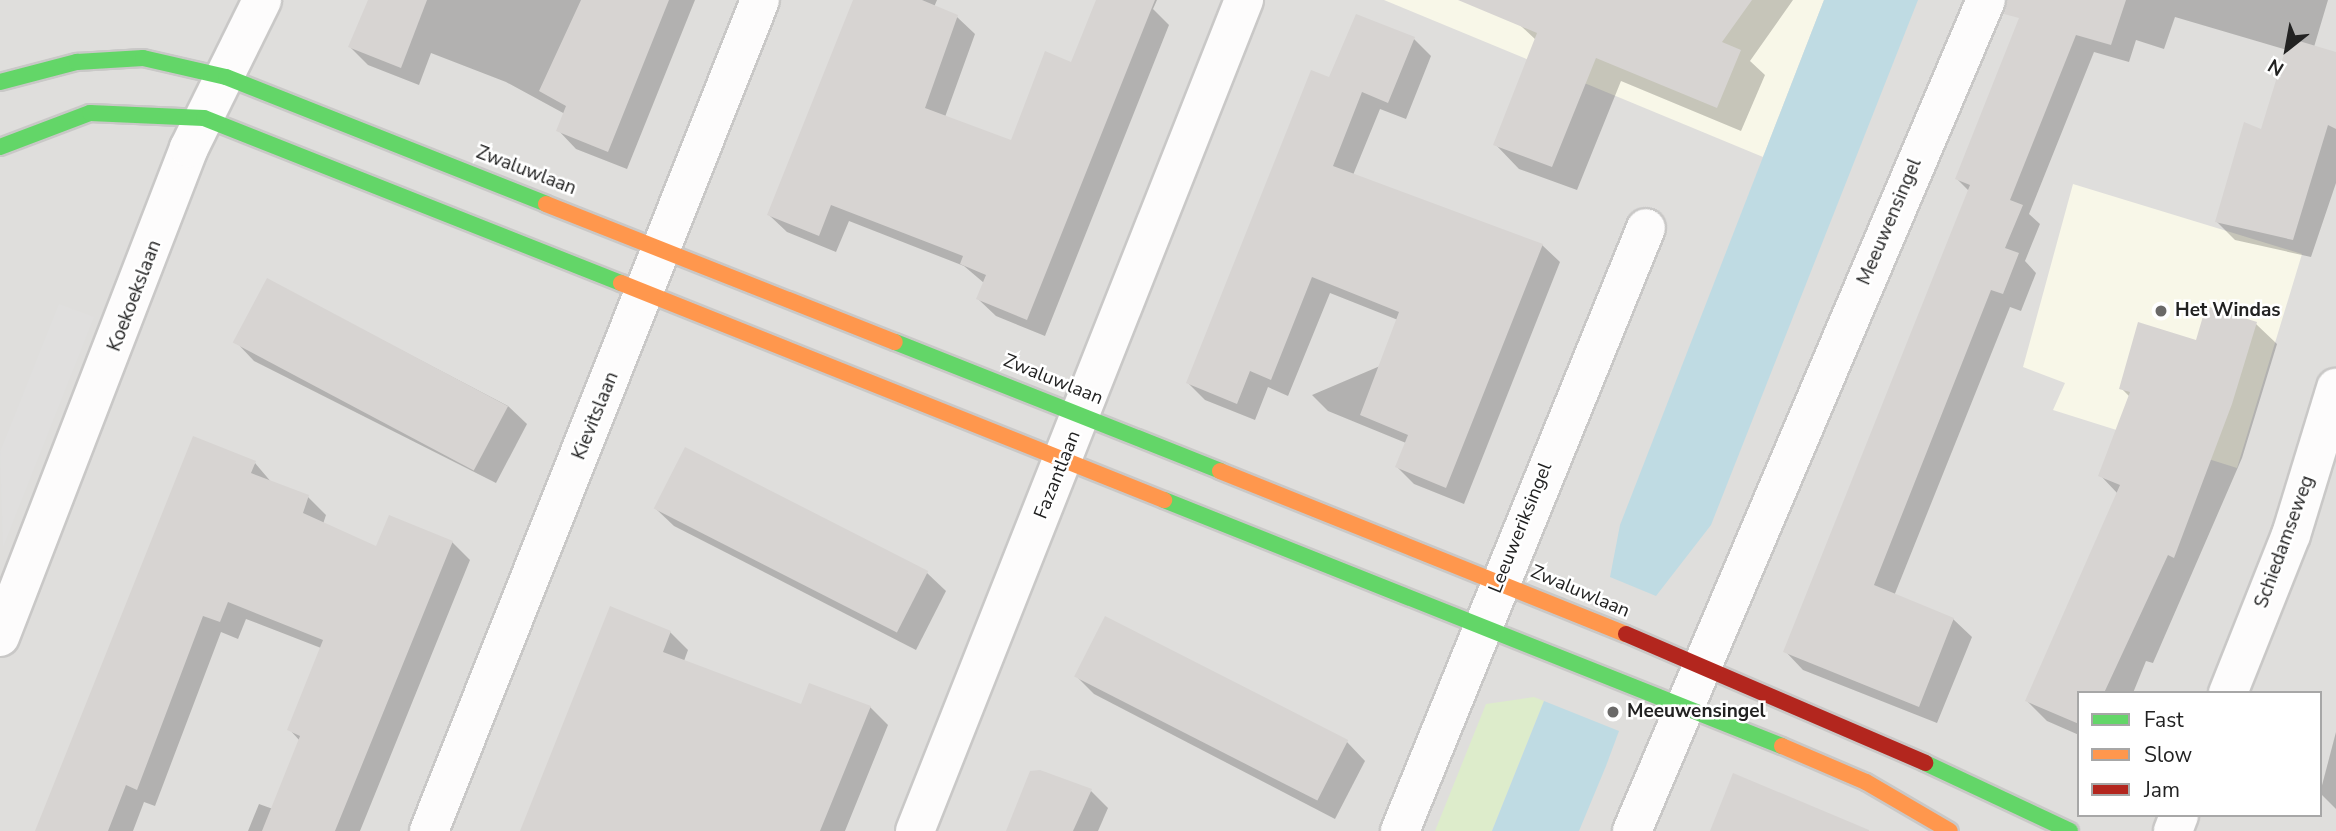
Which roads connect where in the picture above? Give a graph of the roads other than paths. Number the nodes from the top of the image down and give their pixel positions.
1 (262, 0) edge
2 (760, 0) edge
3 (1244, 0) edge
4 (1986, 0) edge
5 (226, 77) junction
6 (0, 82) edge
7 (204, 118) junction
8 (0, 147) edge
9 (1646, 228) dead end
10 (664, 247) junction
11 (646, 294) junction
12 (2336, 388) edge
13 (1083, 414) junction
14 (1065, 458) junction
15 (1499, 580) junction
16 (9, 593) edge
17 (1482, 625) junction
18 (0, 637) edge
19 (1701, 663) junction
20 (2229, 691) edge
21 (1684, 704) junction
22 (429, 831) edge
23 (915, 831) edge
24 (1400, 831) edge
25 (1632, 831) edge
26 (1950, 831) edge
27 (2070, 831) edge

1 - 5 street, Koekoekslaan
2 - 10 street, Kievitslaan
3 - 13 street, Fazantlaan
4 - 19 street, Meeuwensingel
5 - 6 main road, Zwaluwlaan
5 - 7 street, Koekoekslaan
5 - 10 main road, Zwaluwlaan
7 - 8 main road
7 - 11 main road
7 - 16 street, Koekoekslaan
9 - 15 street, Leeuweriksingel
10 - 11 street, Kievitslaan
10 - 13 main road, Zwaluwlaan
11 - 14 main road
11 - 22 street, Kievitslaan
12 - 20 street, Schiedamseweg
13 - 14 street, Fazantlaan
13 - 15 main road, Zwaluwlaan
14 - 17 main road
14 - 23 street, Fazantlaan
15 - 17 street, Leeuweriksingel
15 - 19 main road, Zwaluwlaan
16 - 18 street, Koekoekslaan
17 - 21 main road
17 - 24 street, Leeuweriksingel
19 - 21 street, Meeuwensingel
19 - 27 main road, Zwaluwlaan
21 - 25 street, Meeuwensingel
21 - 26 main road

